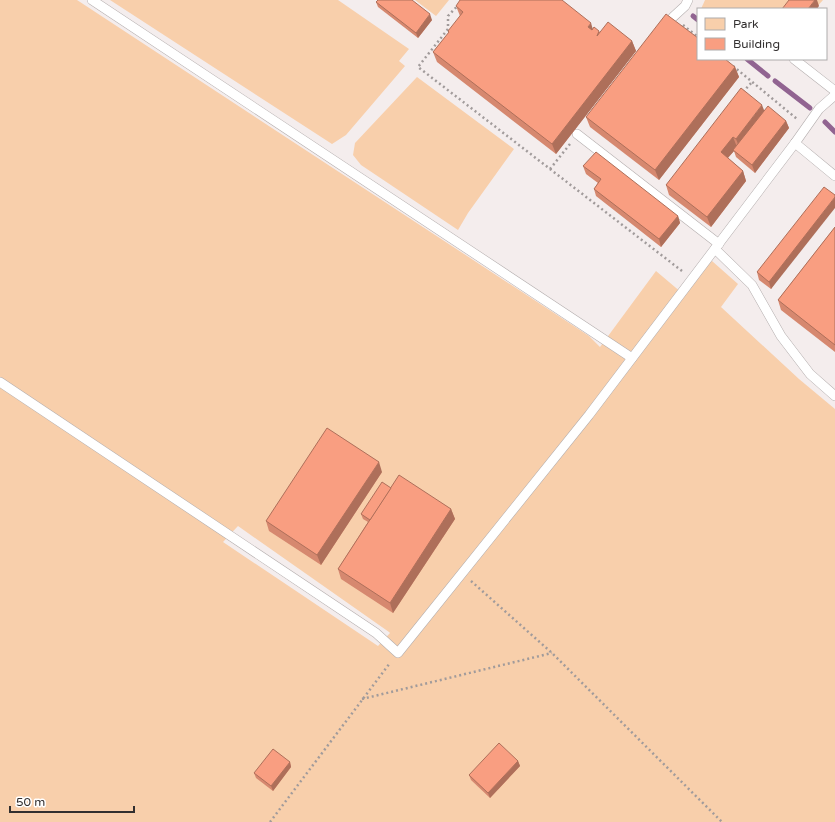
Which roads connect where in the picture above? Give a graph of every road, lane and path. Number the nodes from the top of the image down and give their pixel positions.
1 (92, 0) edge
2 (463, 0) edge
3 (688, 0) edge
4 (673, 17) joint
5 (697, 36) edge
6 (795, 60) edge
7 (730, 64) edge
8 (752, 82) junction
9 (742, 94) edge
10 (835, 94) edge
11 (807, 127) junction
12 (577, 134) joint
13 (795, 143) junction
14 (550, 169) junction
15 (835, 176) edge
16 (717, 246) junction
17 (692, 279) junction
18 (632, 358) junction
19 (0, 382) edge
20 (835, 396) edge
21 (461, 573) junction
22 (398, 653) junction
23 (552, 653) junction
24 (362, 700) junction
25 (270, 822) edge
26 (722, 822) edge

1 - 18 lane
2 - 14 path
3 - 4 lane
4 - 5 path
6 - 10 lane
7 - 8 path
8 - 9 path
8 - 11 path
10 - 11 lane
11 - 13 lane
12 - 14 path
12 - 16 lane
13 - 15 lane
13 - 16 lane
14 - 17 path
16 - 17 lane
16 - 20 lane
17 - 18 lane
18 - 21 lane
19 - 22 lane
21 - 22 lane
21 - 23 path
22 - 24 path
23 - 24 path
23 - 26 path
24 - 25 path

